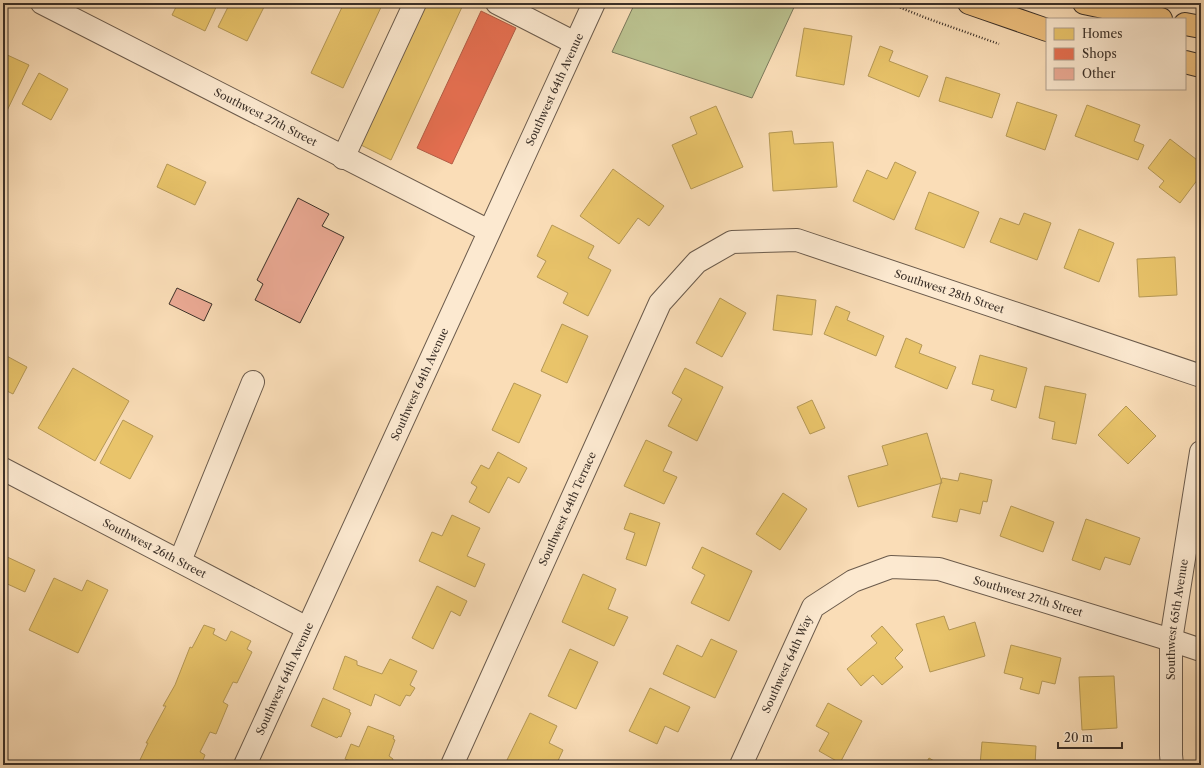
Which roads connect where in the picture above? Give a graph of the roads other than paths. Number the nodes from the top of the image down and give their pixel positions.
1 (42, 3) edge
2 (415, 3) edge
3 (497, 3) edge
4 (594, 3) edge
5 (969, 3) edge
6 (1084, 3) edge
7 (1156, 18) edge
8 (1186, 24) edge
9 (1201, 27) edge
10 (1046, 30) edge
11 (575, 43) junction
12 (1186, 62) edge
13 (1201, 66) edge
14 (343, 158) junction
15 (489, 231) junction
16 (697, 262) joint
17 (1201, 376) edge
18 (253, 382) dead end
19 (1201, 452) edge
20 (3, 469) edge
21 (180, 561) junction
22 (853, 581) joint
23 (307, 628) junction
24 (1171, 640) junction
25 (1201, 650) edge
26 (245, 765) edge
27 (452, 765) edge
28 (741, 765) edge
29 (1172, 765) edge

1 - 14 street, Southwest 27th Street
2 - 14 street
3 - 11 street
4 - 11 street, Southwest 64th Avenue
5 - 10 main road
6 - 7 main road
8 - 9 main road
11 - 15 street, Southwest 64th Avenue
12 - 13 main road
14 - 15 street, Southwest 27th Street
15 - 23 street, Southwest 64th Avenue
16 - 17 street, Southwest 28th Street
16 - 27 street, Southwest 64th Terrace
18 - 21 street
19 - 24 street, Southwest 65th Avenue
20 - 21 street, Southwest 26th Street
21 - 23 street, Southwest 26th Street
22 - 24 street, Southwest 27th Street
22 - 28 street, Southwest 64th Way
23 - 26 street, Southwest 64th Avenue
24 - 25 street, Southwest 27th Street
24 - 29 street, Southwest 65th Avenue

